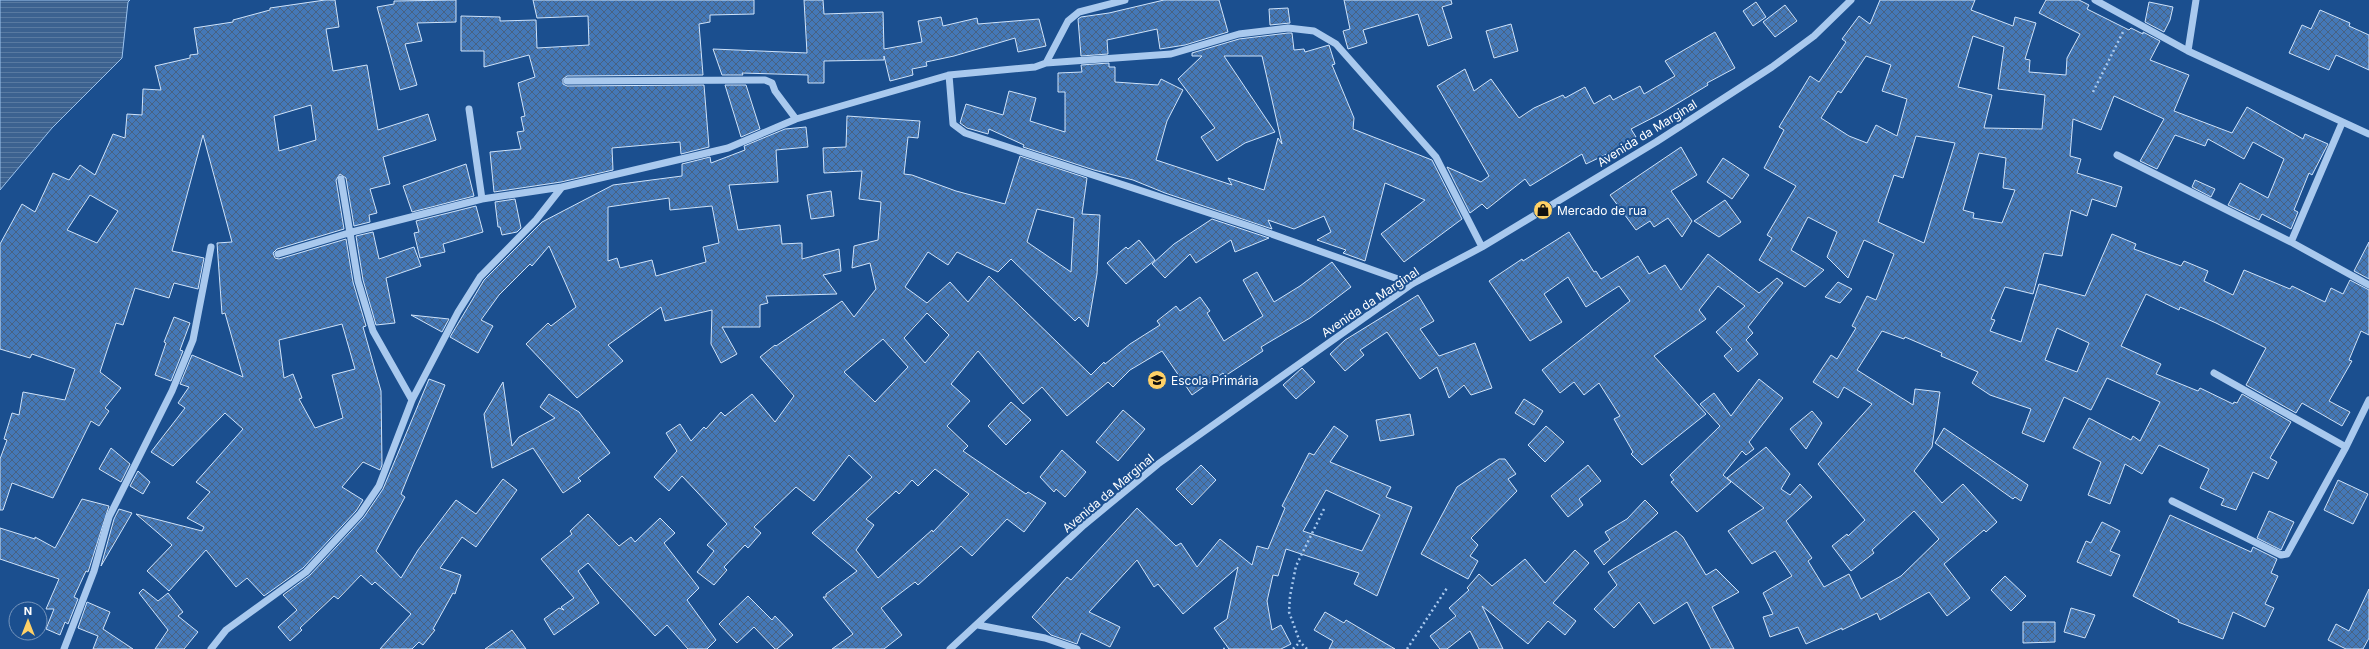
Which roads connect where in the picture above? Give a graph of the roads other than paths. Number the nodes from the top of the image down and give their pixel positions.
1 (1125, 0) edge
2 (1851, 0) edge
3 (2095, 0) edge
4 (2196, 0) edge
5 (2188, 51) junction
6 (1046, 63) junction
7 (949, 75) junction
8 (567, 81) dead end
9 (469, 109) dead end
10 (796, 119) junction
11 (2342, 123) junction
12 (2369, 134) edge
13 (2117, 155) dead end
14 (342, 179) dead end
15 (562, 187) junction
16 (482, 198) junction
17 (352, 232) junction
18 (2291, 242) junction
19 (211, 247) dead end
20 (1482, 247) junction
21 (278, 254) dead end
22 (1412, 284) junction
23 (2369, 285) edge
24 (2214, 373) dead end
25 (412, 400) junction
26 (2369, 400) edge
27 (2346, 448) junction
28 (2172, 501) dead end
29 (978, 625) junction
30 (64, 649) edge
31 (211, 649) edge
32 (950, 649) edge
33 (1077, 649) edge

1 - 6 street
2 - 20 street, Avenida da Marginal
3 - 5 street
4 - 5 street
5 - 11 street
6 - 7 street
6 - 20 street
7 - 10 street
7 - 22 street
8 - 10 street
9 - 16 street
10 - 15 street
11 - 12 street
11 - 18 street
13 - 18 street
14 - 17 street
15 - 16 street
15 - 25 street
16 - 17 street
17 - 21 street
17 - 25 street
18 - 23 street
19 - 30 street
20 - 22 street, Avenida da Marginal
22 - 29 street, Avenida da Marginal
24 - 27 street
25 - 31 street
26 - 27 street
27 - 28 street
29 - 32 street, Avenida da Marginal
29 - 33 street

